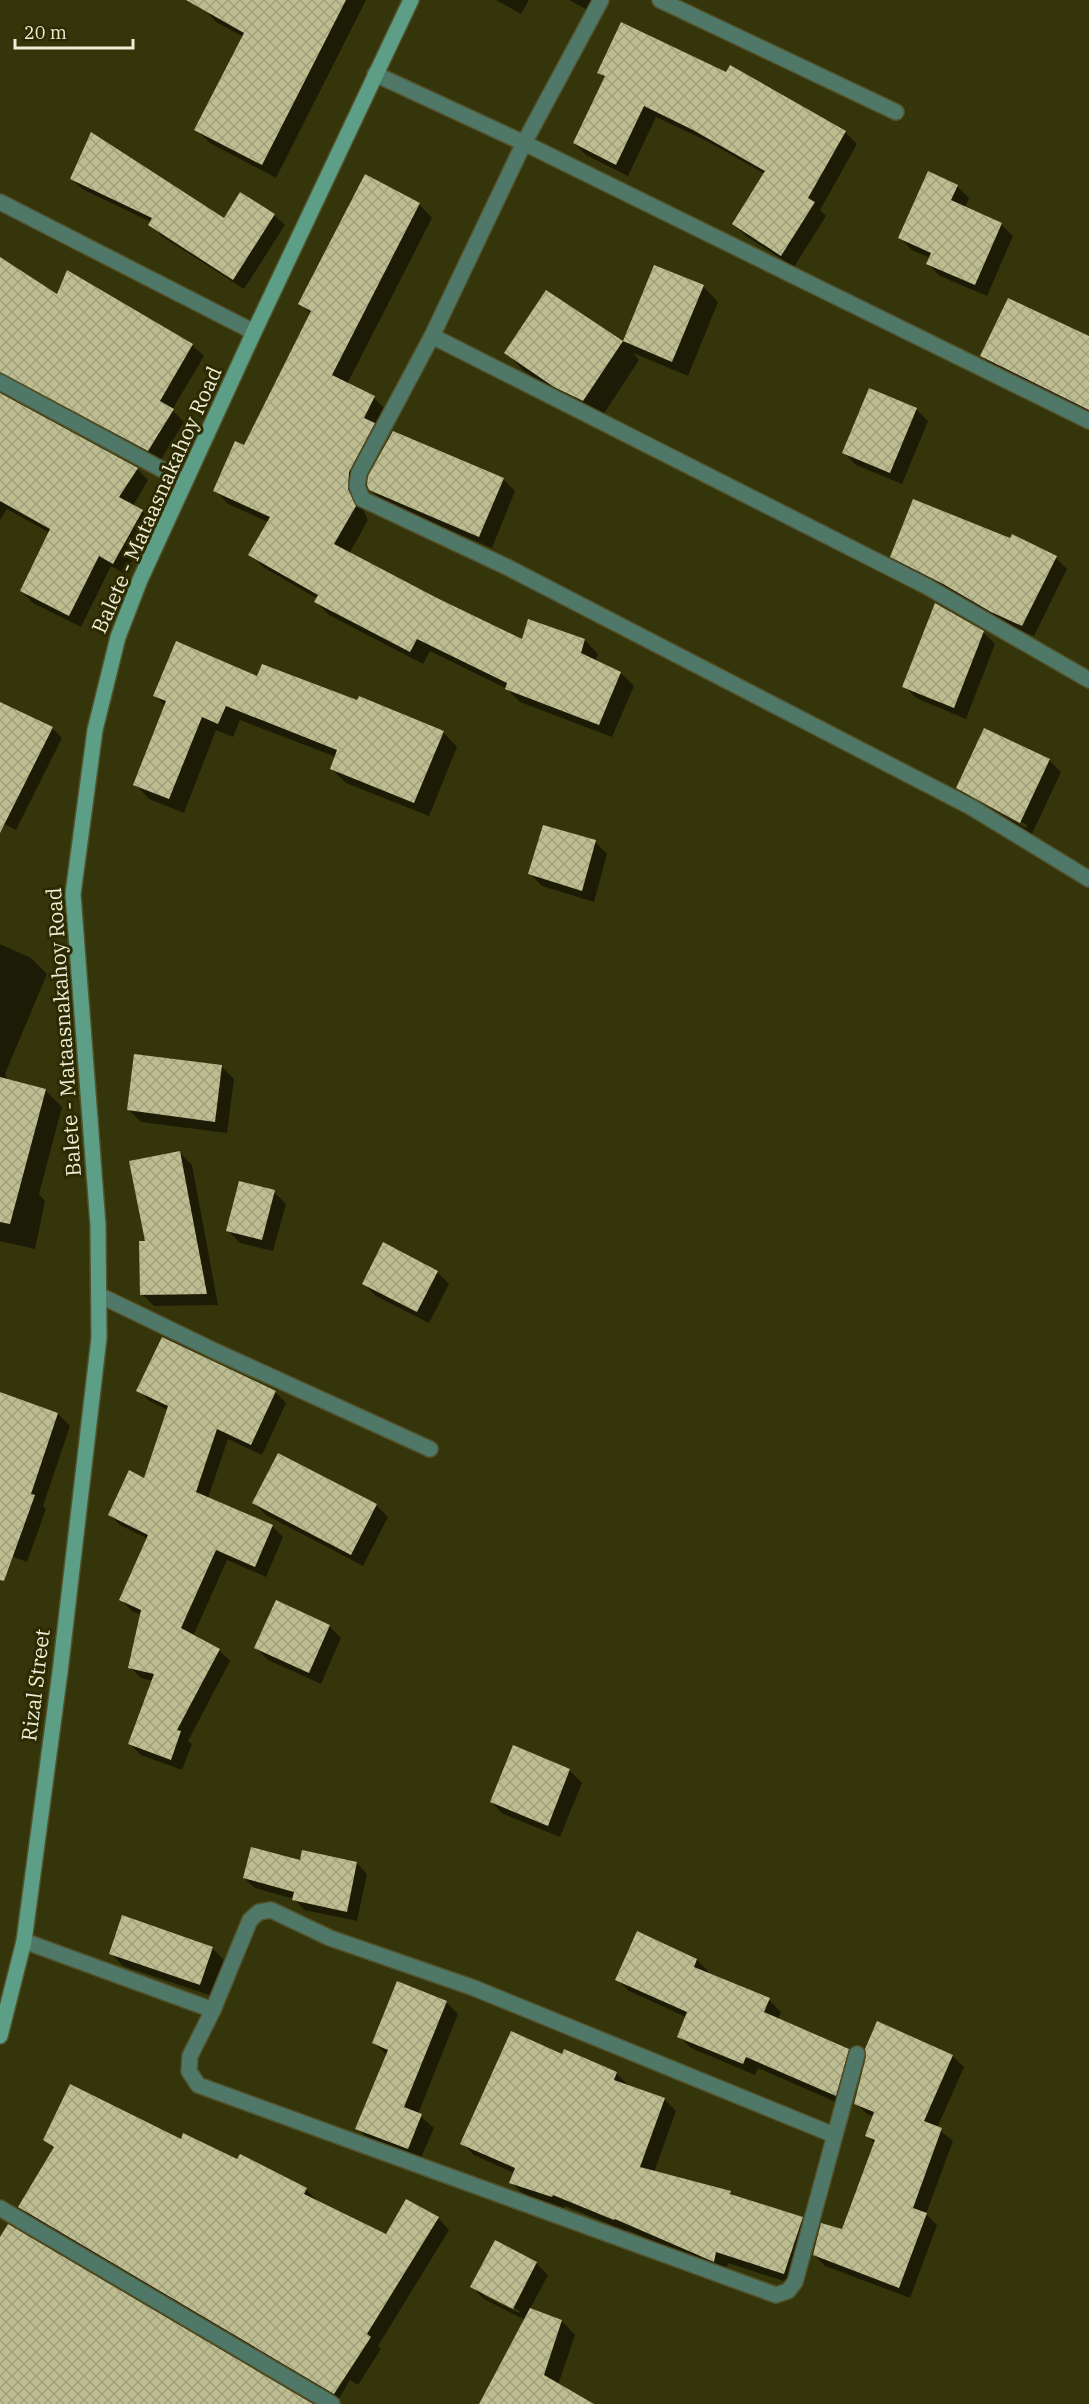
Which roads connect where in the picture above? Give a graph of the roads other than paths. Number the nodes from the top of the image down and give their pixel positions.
1 (411, 0) edge
2 (601, 0) edge
3 (660, 0) edge
4 (375, 74) junction
5 (896, 112) dead end
6 (524, 143) junction
7 (0, 202) edge
8 (254, 332) junction
9 (432, 336) junction
10 (0, 382) edge
11 (1089, 421) edge
12 (185, 483) junction
13 (1089, 680) edge
14 (1089, 879) edge
15 (99, 1294) junction
16 (99, 1338) joint
17 (430, 1449) dead end
18 (24, 1941) junction
19 (213, 2010) junction
20 (0, 2036) edge
21 (857, 2054) dead end
22 (834, 2135) junction
23 (0, 2208) edge
24 (332, 2404) edge

1 - 4 main road, Balete - Mataasnakahoy Road
2 - 6 street
3 - 5 street
4 - 6 street
4 - 8 main road, Balete - Mataasnakahoy Road
6 - 9 street
6 - 11 street
7 - 8 street
8 - 12 main road, Balete - Mataasnakahoy Road
9 - 13 street
9 - 14 street
10 - 12 street
12 - 15 main road, Balete - Mataasnakahoy Road
15 - 16 main road, Balete - Mataasnakahoy Road
15 - 17 street
16 - 18 main road, Rizal Street
18 - 19 street
18 - 20 main road, Rizal Street
19 - 22 street
19 - 22 street
21 - 22 street
23 - 24 street

